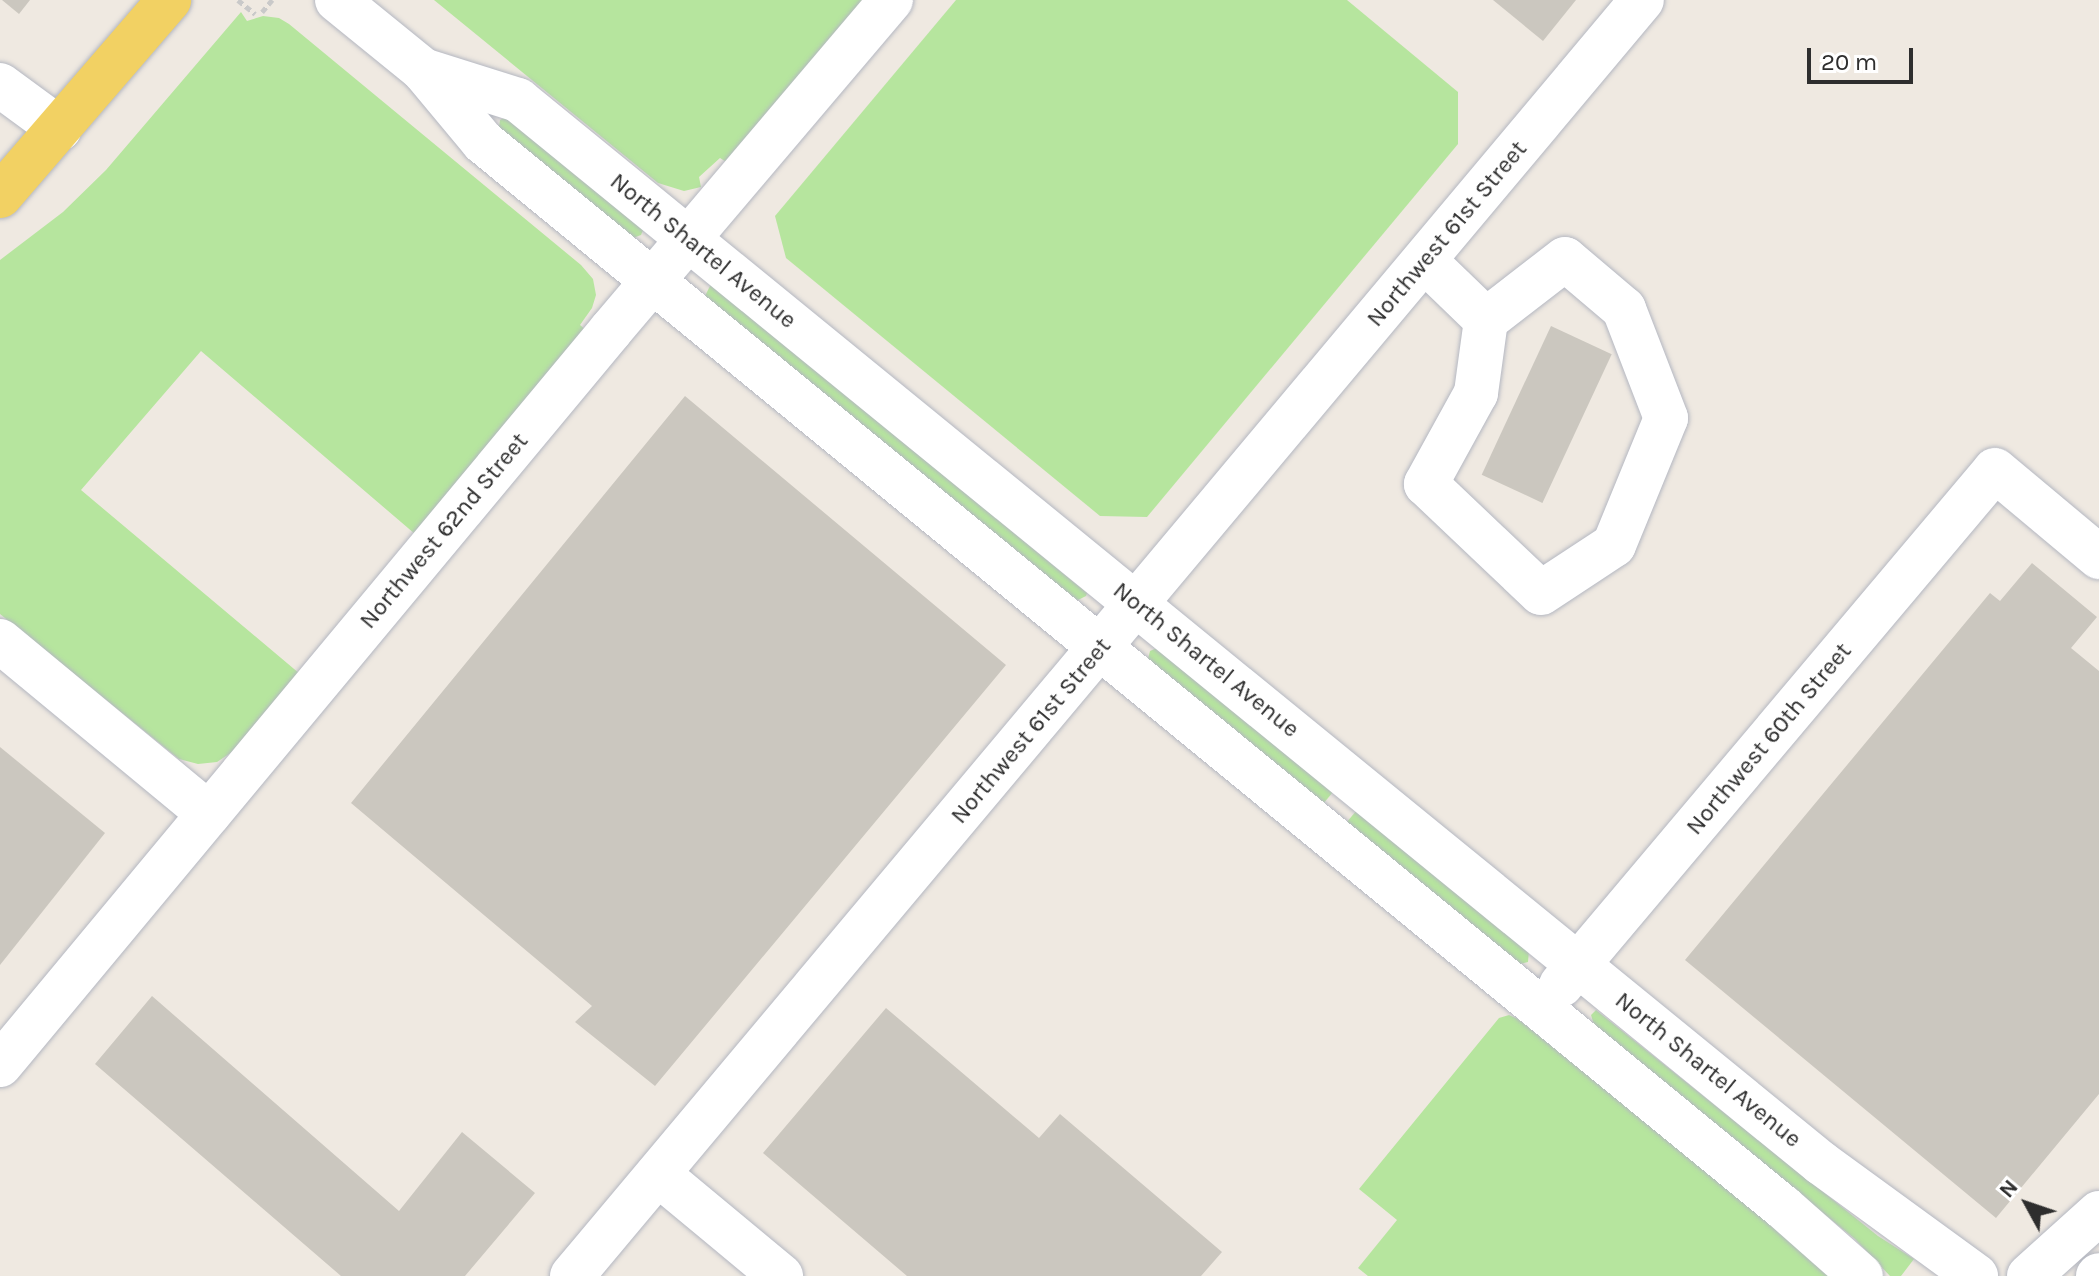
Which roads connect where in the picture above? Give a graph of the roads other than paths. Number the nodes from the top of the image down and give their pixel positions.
1 (169, 0) edge
2 (337, 0) edge
3 (891, 0) edge
4 (1642, 0) edge
5 (423, 70) junction
6 (0, 85) edge
7 (60, 129) junction
8 (0, 196) edge
9 (689, 239) junction
10 (1425, 261) junction
11 (653, 281) junction
12 (1486, 320) junction
13 (2099, 557) edge
14 (1138, 604) junction
15 (0, 641) edge
16 (1101, 648) junction
17 (209, 814) junction
18 (1579, 964) junction
19 (1541, 1009) junction
20 (0, 1065) edge
21 (658, 1174) junction
22 (2099, 1213) edge
23 (572, 1276) edge
24 (781, 1276) edge
25 (1861, 1276) edge
26 (1976, 1276) edge
27 (2029, 1276) edge

1 - 7 main road
2 - 5 street, North Shartel Avenue
3 - 9 street, Northwest 62nd Street
4 - 10 street, Northwest 61st Street
5 - 9 street, North Shartel Avenue
5 - 11 street, North Shartel Avenue
6 - 7 street
7 - 8 main road
9 - 11 street, Northwest 62nd Street
9 - 14 street, North Shartel Avenue
10 - 12 street
10 - 14 street, Northwest 61st Street
11 - 16 street, North Shartel Avenue
11 - 17 street, Northwest 62nd Street
12 - 12 street
13 - 18 street, Northwest 60th Street
14 - 16 street, Northwest 61st Street
14 - 18 street, North Shartel Avenue
15 - 17 street
16 - 19 street, North Shartel Avenue
16 - 21 street, Northwest 61st Street
17 - 20 street, Northwest 62nd Street
18 - 19 street, Northwest 60th Street
18 - 26 street, North Shartel Avenue
19 - 25 street, North Shartel Avenue
21 - 23 street, Northwest 61st Street
21 - 24 street
22 - 27 street

